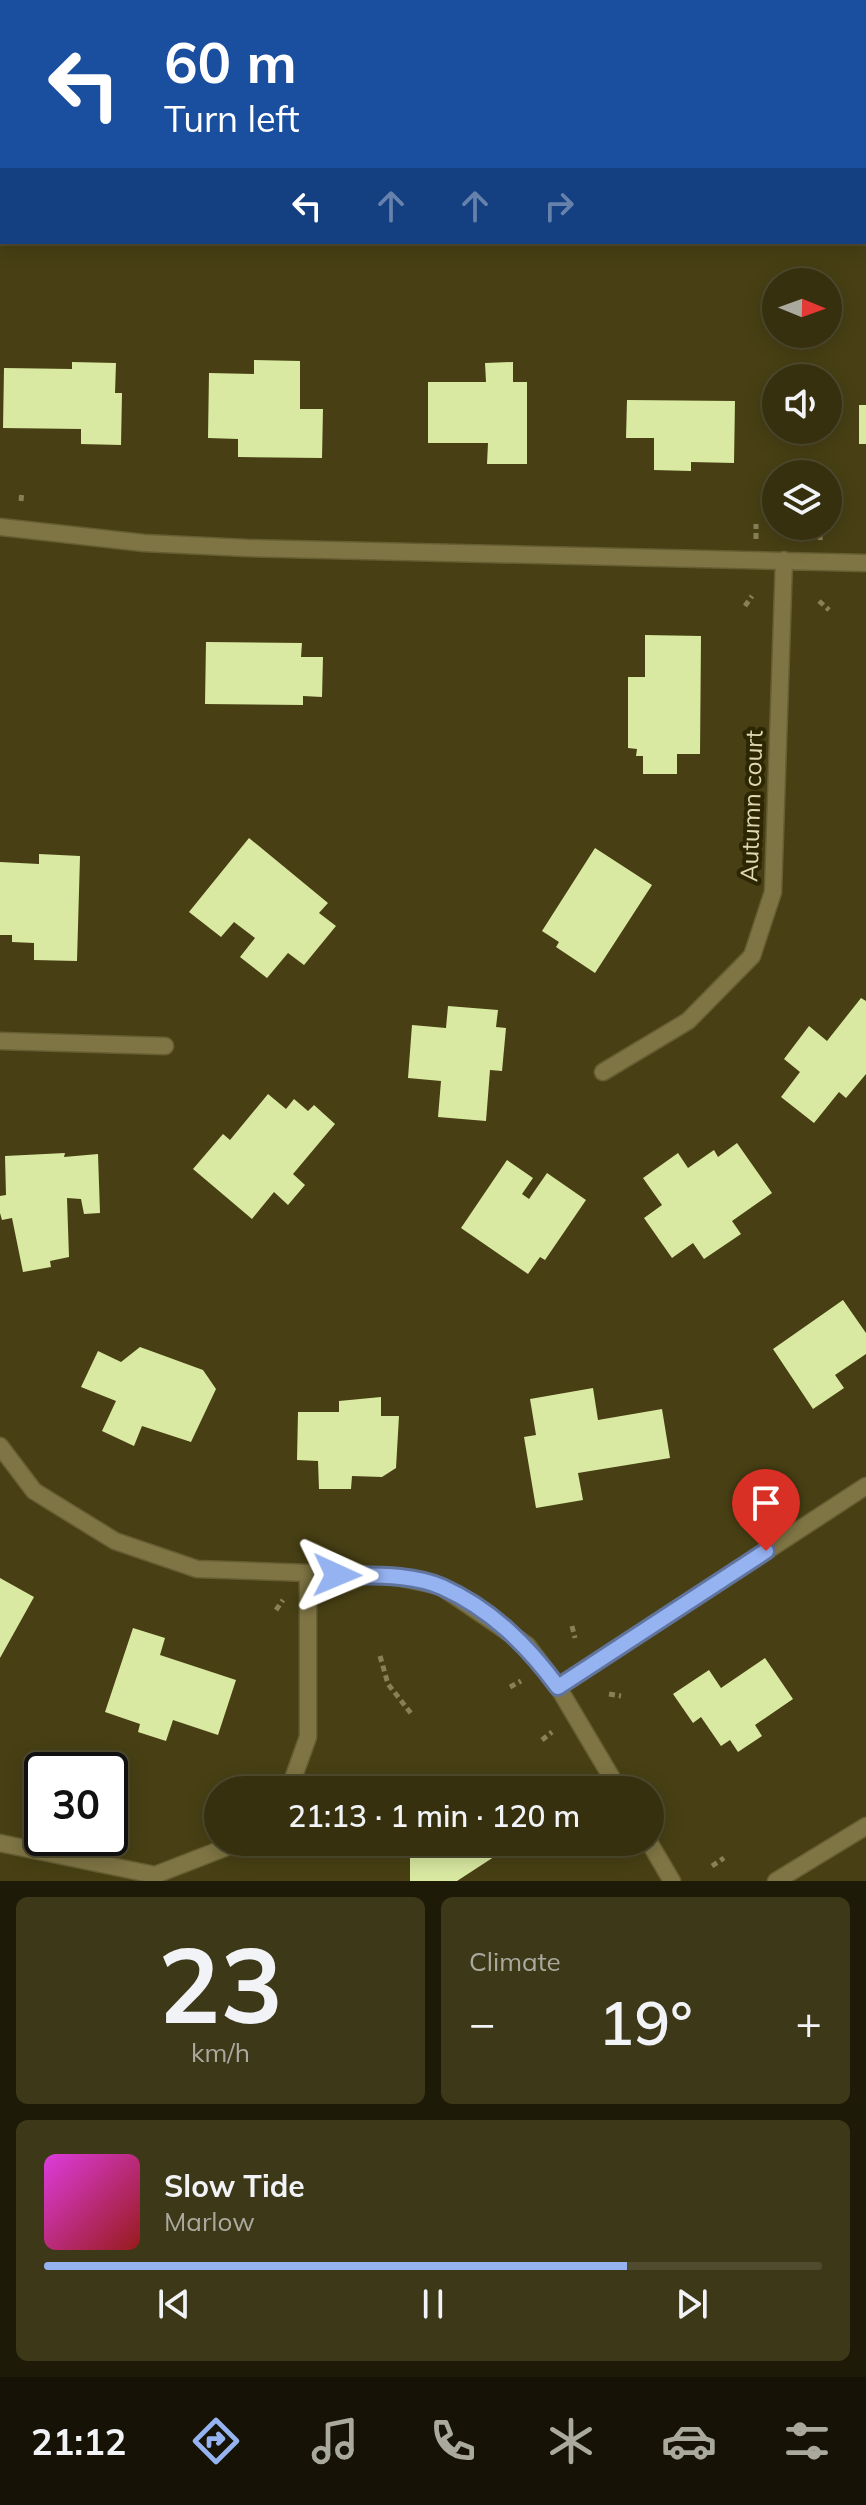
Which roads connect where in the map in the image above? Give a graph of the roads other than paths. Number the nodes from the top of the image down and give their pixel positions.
1 (0, 527) edge
2 (784, 560) junction
3 (866, 563) edge
4 (0, 1041) edge
5 (165, 1046) dead end
6 (603, 1072) dead end
7 (0, 1446) edge
8 (866, 1486) edge
9 (308, 1575) junction
10 (558, 1687) junction
11 (294, 1776) edge
12 (611, 1776) edge
13 (866, 1826) edge
14 (0, 1843) edge
15 (204, 1856) edge
16 (657, 1856) edge
17 (672, 1881) edge
18 (776, 1881) edge

1 - 2 street
2 - 3 street
2 - 6 street, Autumn court
4 - 5 street
7 - 9 street
8 - 10 street
9 - 10 street
9 - 11 street
10 - 12 street
13 - 18 street
14 - 15 street
16 - 17 street

